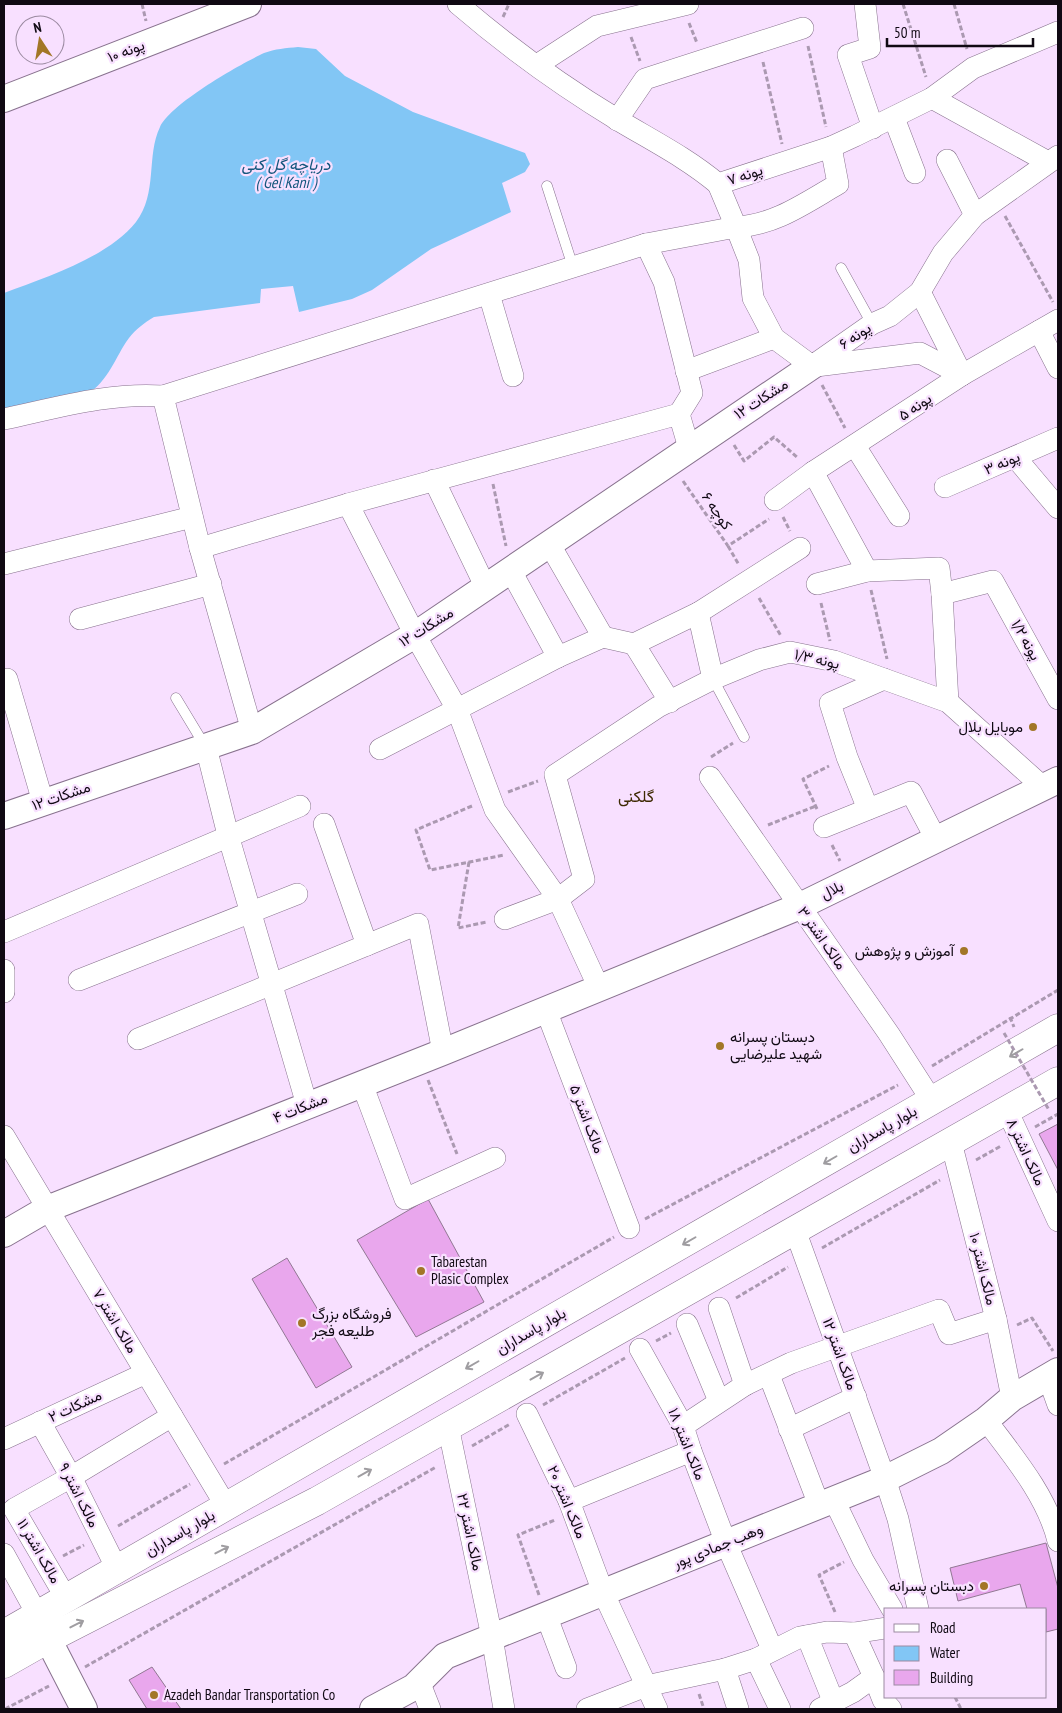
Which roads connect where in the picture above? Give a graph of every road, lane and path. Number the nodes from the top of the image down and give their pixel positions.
1 (248, 4) edge
2 (458, 4) edge
3 (866, 4) edge
4 (903, 4) edge
5 (954, 4) edge
6 (685, 5) edge
7 (626, 20) junction
8 (803, 28) joint
9 (1058, 32) edge
10 (758, 42) junction
11 (703, 60) junction
12 (537, 65) junction
13 (973, 68) junction
14 (645, 79) junction
15 (932, 98) junction
16 (4, 99) edge
17 (894, 118) junction
18 (618, 120) junction
19 (873, 128) junction
20 (831, 147) junction
21 (1053, 159) edge
22 (947, 160) dead end
23 (786, 162) junction
24 (915, 173) dead end
25 (718, 184) junction
26 (547, 186) dead end
27 (996, 200) junction
28 (975, 215) junction
29 (736, 227) junction
30 (646, 244) junction
31 (573, 267) junction
32 (841, 268) dead end
33 (920, 292) junction
34 (489, 294) junction
35 (1056, 311) edge
36 (872, 324) junction
37 (1039, 331) junction
38 (774, 338) junction
39 (812, 366) junction
40 (1058, 368) edge
41 (686, 371) junction
42 (962, 375) junction
43 (513, 376) dead end
44 (164, 396) junction
45 (679, 414) junction
46 (4, 419) edge
47 (722, 425) junction
48 (1058, 438) edge
49 (855, 446) junction
50 (680, 455) junction
51 (1015, 457) junction
52 (489, 466) junction
53 (813, 472) junction
54 (434, 480) junction
55 (945, 487) dead end
56 (348, 504) junction
57 (774, 508) joint
58 (1058, 508) edge
59 (898, 516) dead end
60 (192, 517) junction
61 (550, 545) junction
62 (200, 548) junction
63 (800, 548) dead end
64 (4, 564) edge
65 (511, 571) junction
66 (867, 571) junction
67 (211, 584) junction
68 (817, 584) dead end
69 (486, 588) junction
70 (942, 594) junction
71 (698, 613) junction
72 (80, 619) dead end
73 (415, 635) junction
74 (603, 637) junction
75 (634, 644) junction
76 (558, 657) junction
77 (713, 679) junction
78 (4, 680) edge
79 (888, 681) junction
80 (1058, 697) edge
81 (176, 698) dead end
82 (670, 702) junction
83 (948, 702) junction
84 (457, 709) junction
85 (252, 731) junction
86 (744, 736) joint
87 (206, 747) junction
88 (380, 748) dead end
89 (555, 775) junction
90 (710, 777) joint
91 (1050, 783) edge
92 (490, 798) junction
93 (43, 802) junction
94 (300, 806) dead end
95 (816, 806) dead end
96 (868, 809) junction
97 (4, 816) edge
98 (324, 824) dead end
99 (824, 827) dead end
100 (750, 833) junction
101 (228, 835) junction
102 (937, 840) junction
103 (524, 851) junction
104 (469, 862) junction
105 (297, 894) dead end
106 (558, 899) junction
107 (800, 906) junction
108 (250, 912) junction
109 (505, 918) joint
110 (4, 932) edge
111 (367, 945) junction
112 (4, 970) edge
113 (78, 980) dead end
114 (272, 985) junction
115 (599, 988) junction
116 (1058, 990) edge
117 (4, 992) edge
118 (546, 1010) junction
119 (1010, 1017) junction
120 (1015, 1026) dead end
121 (1058, 1028) edge
122 (1004, 1032) dead end
123 (138, 1039) dead end
124 (432, 1056) junction
125 (916, 1076) junction
126 (1058, 1081) edge
127 (362, 1084) junction
128 (932, 1101) junction
129 (307, 1106) junction
130 (1007, 1110) junction
131 (1049, 1110) dead end
132 (4, 1136) edge
133 (951, 1142) junction
134 (495, 1158) dead end
135 (464, 1172) junction
136 (47, 1209) junction
137 (1058, 1222) edge
138 (629, 1228) junction
139 (795, 1230) junction
140 (4, 1234) edge
141 (719, 1308) dead end
142 (688, 1324) dead end
143 (997, 1327) junction
144 (838, 1348) junction
145 (640, 1349) dead end
146 (1053, 1367) edge
147 (146, 1373) junction
148 (769, 1375) junction
149 (745, 1385) junction
150 (856, 1397) junction
151 (1012, 1398) junction
152 (719, 1401) junction
153 (1058, 1404) edge
154 (527, 1414) dead end
155 (172, 1416) junction
156 (986, 1420) junction
157 (40, 1422) junction
158 (448, 1426) junction
159 (683, 1426) junction
160 (789, 1429) junction
161 (4, 1439) edge
162 (691, 1452) junction
163 (207, 1474) junction
164 (71, 1477) junction
165 (885, 1479) junction
166 (826, 1503) junction
167 (226, 1506) junction
168 (571, 1507) junction
169 (100, 1536) junction
170 (1058, 1541) edge
171 (726, 1543) junction
172 (4, 1554) edge
173 (860, 1554) junction
174 (47, 1565) junction
175 (117, 1569) junction
176 (603, 1592) junction
177 (66, 1598) junction
178 (891, 1608) edge
179 (918, 1608) edge
180 (546, 1615) junction
181 (43, 1627) junction
182 (884, 1628) edge
183 (849, 1633) junction
184 (4, 1634) edge
185 (807, 1636) junction
186 (492, 1637) junction
187 (764, 1654) junction
188 (4, 1664) edge
189 (566, 1668) dead end
190 (726, 1669) junction
191 (874, 1678) junction
192 (419, 1680) junction
193 (646, 1686) junction
194 (884, 1695) edge
195 (827, 1706) edge
196 (600, 1707) edge
197 (84, 1709) edge
198 (373, 1709) edge
199 (430, 1709) edge
200 (504, 1709) edge
201 (657, 1709) edge
202 (738, 1709) edge
203 (780, 1709) edge

1 - 16 street, پونه ۱۰
2 - 12 street, پونه ۷
3 - 19 street
4 - 15 path
5 - 13 path
6 - 7 street
6 - 11 path
7 - 12 street
7 - 14 path
8 - 10 street
8 - 20 path
9 - 13 street, پونه ۷
10 - 11 street
10 - 23 path
11 - 14 street
12 - 18 street, پونه ۷
13 - 15 street, پونه ۷
14 - 18 street
15 - 17 street, پونه ۷
15 - 21 street
17 - 19 street, پونه ۷
17 - 24 street
18 - 25 street, پونه ۷
19 - 20 street, پونه ۷
20 - 23 street, پونه ۷
20 - 29 street
21 - 27 street, پونه ۶
22 - 28 street
23 - 25 street, پونه ۷
25 - 29 street
26 - 31 lane
27 - 28 street, پونه ۶
27 - 35 path
28 - 33 street, پونه ۶
29 - 30 street
29 - 38 street
30 - 31 street
30 - 41 street
31 - 34 street
32 - 36 lane
33 - 36 street, پونه ۶
33 - 42 street
34 - 43 street
34 - 44 street
35 - 37 street, پونه ۵
36 - 39 street, پونه ۶
37 - 40 street
37 - 42 street, پونه ۵
38 - 39 street
38 - 41 street
39 - 42 street
39 - 47 street, مشکات ۱۲
39 - 49 path
41 - 45 street
42 - 49 street, پونه ۵
44 - 46 street
44 - 60 street
45 - 50 street
45 - 52 street
47 - 50 street, مشکات ۱۲
47 - 53 path
48 - 51 street, پونه ۳
49 - 53 street, پونه ۵
49 - 59 street
50 - 57 path, کوچه ۶
50 - 61 street, مشکات ۱۲
51 - 55 street, پونه ۳
51 - 58 street
52 - 54 street
52 - 65 path
53 - 57 street, پونه ۵
53 - 66 street
54 - 56 street
54 - 69 street
56 - 62 street
56 - 73 street
60 - 62 street
60 - 64 street
61 - 65 street, مشکات ۱۲
61 - 74 street
62 - 67 street
63 - 71 street
65 - 69 street, مشکات ۱۲
65 - 76 street
66 - 68 street
66 - 70 street
66 - 79 path
67 - 72 street
67 - 85 street
69 - 73 street, مشکات ۱۲
70 - 80 street, پونه ۱/۲
70 - 83 street
71 - 75 street
71 - 77 street
73 - 84 street
73 - 85 street, مشکات ۱۲
74 - 75 street
74 - 76 street
75 - 82 street
76 - 84 street
77 - 79 street, پونه ۱/۳
77 - 82 street, پونه ۱/۳
77 - 86 lane
78 - 93 street
79 - 83 street, پونه ۱/۳
79 - 96 street
81 - 87 lane
82 - 89 street, پونه ۱/۳
83 - 91 street, پونه ۱/۳
84 - 88 street
84 - 92 street
85 - 87 street, مشکات ۱۲
86 - 90 path
87 - 93 street, مشکات ۱۲
87 - 101 street
89 - 92 path
89 - 106 street
90 - 100 street, مالک اشتر ۳
91 - 102 street, بلال
92 - 103 street
92 - 104 path
93 - 97 street, مشکات ۱۲
94 - 101 street
95 - 100 path
96 - 99 street
96 - 102 street
98 - 111 street
100 - 107 street, مالک اشتر ۳
101 - 108 street
101 - 110 street
102 - 107 street, بلال
103 - 104 path
103 - 106 street
104 - 109 path
105 - 108 street
106 - 109 street
106 - 115 street
107 - 115 street, بلال
107 - 125 street, مالک اشتر ۳
108 - 113 street
108 - 114 street
111 - 114 street
111 - 124 street
112 - 117 street
114 - 123 street
114 - 129 street
115 - 118 street, مشکات ۴
116 - 119 path
118 - 124 street, مشکات ۴
118 - 138 street, مالک اشتر ۵
119 - 120 path
119 - 125 path
121 -> 128 main road, بلوار پاسداران
122 - 131 path, bridge
124 - 127 street, مشکات ۴
124 - 135 path
125 - 128 street, مالک اشتر ۳
125 - 138 path
126 - 130 main road, بلوار پاسداران
127 - 129 street, مشکات ۴
127 - 135 street
128 -> 167 main road, بلوار پاسداران
129 - 136 street, مشکات ۴
130 - 133 main road, بلوار پاسداران
130 - 137 street, مالک اشتر ۸
132 - 136 street, مالک اشتر ۷
133 - 139 main road, بلوار پاسداران
133 - 143 street, مالک اشتر ۱۰
134 - 135 street
136 - 140 street, مشکات ۴
136 - 147 street, مالک اشتر ۷
138 - 163 path
139 - 144 street, مالک اشتر ۱۲
158 -> 139 main road, بلوار پاسداران
141 - 149 street
142 - 152 street
143 - 144 street
143 - 146 path
143 - 151 street, مالک اشتر ۱۰
144 - 148 street
144 - 150 street, مالک اشتر ۱۲
145 - 159 street, مالک اشتر ۱۸
146 - 151 street, وهب جمادی پور
146 - 153 street
147 - 155 street, مالک اشتر ۷
147 - 157 street, مشکات ۲
148 - 149 street
148 - 160 street
149 - 152 street
150 - 160 street
150 - 165 street, مالک اشتر ۱۲
151 - 156 street, وهب جمادی پور
152 - 159 street
154 - 168 street, مالک اشتر ۲۰
155 - 163 street, مالک اشتر ۷
155 - 164 street
156 - 165 street, وهب جمادی پور
156 - 170 street
157 - 161 street, مشکات ۲
157 - 164 street, مالک اشتر ۹
181 -> 158 main road, بلوار پاسداران
158 - 186 street, مالک اشتر ۲۲
159 - 162 street, مالک اشتر ۱۸
160 - 166 street
162 - 168 street
162 - 171 street, مالک اشتر ۱۸
163 - 167 street, مالک اشتر ۷
163 - 169 path
164 - 169 street, مالک اشتر ۹
164 - 174 street, مالک اشتر ۱۱
165 - 166 street, وهب جمادی پور
165 - 179 street, مالک اشتر ۱۲
166 - 171 street, وهب جمادی پور
166 - 173 street
167 - 175 main road, بلوار پاسداران
168 - 176 street, مالک اشتر ۲۰
168 - 180 path
169 - 174 path
169 - 175 street, مالک اشتر ۹
171 - 176 street, وهب جمادی پور
171 - 187 street, مالک اشتر ۱۸
172 - 181 street
173 - 178 street
173 - 183 path
174 - 177 street, مالک اشتر ۱۱
175 - 177 main road, بلوار پاسداران
176 - 180 street, وهب جمادی پور
176 - 193 street, مالک اشتر ۲۰
177 - 181 main road, بلوار پاسداران
180 - 186 street, وهب جمادی پور
180 - 189 street
181 - 184 main road, بلوار پاسداران
181 - 188 main road, بلوار پاسداران
181 - 197 street
182 - 183 street
183 - 185 street
183 - 191 street
185 - 187 street
185 - 195 street
186 - 192 street, وهب جمادی پور
186 - 200 street, مالک اشتر ۲۲
187 - 190 street
187 - 203 street, مالک اشتر ۱۸
190 - 193 street
190 - 202 street
191 - 194 street
191 - 195 street
192 - 198 street, وهب جمادی پور
192 - 199 street
193 - 196 street
193 - 201 street, مالک اشتر ۲۰

